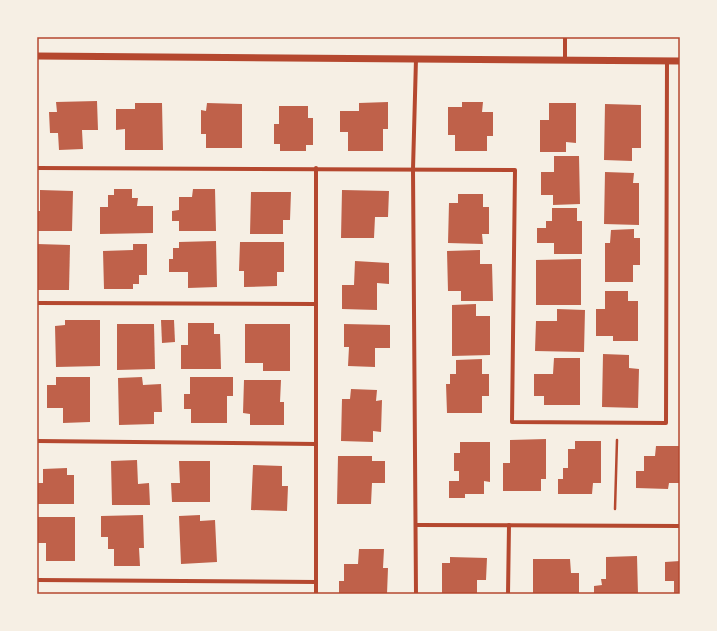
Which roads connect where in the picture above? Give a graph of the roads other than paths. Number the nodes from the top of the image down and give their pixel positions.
1 (565, 37) edge
2 (37, 56) edge
3 (416, 59) junction
4 (565, 60) junction
5 (667, 61) junction
6 (680, 61) edge
7 (37, 168) edge
8 (316, 168) junction
9 (413, 169) junction
10 (37, 304) edge
11 (316, 304) junction
12 (37, 441) edge
13 (316, 444) junction
14 (509, 525) junction
15 (416, 526) junction
16 (680, 526) edge
17 (37, 580) edge
18 (316, 582) junction
19 (316, 594) edge
20 (416, 594) edge
21 (508, 594) edge

1 - 4 street
2 - 3 street
3 - 4 street
3 - 9 street
4 - 5 street
5 - 6 street
5 - 9 street
7 - 8 street
8 - 9 street
8 - 11 street
9 - 15 street
10 - 11 street
11 - 13 street
12 - 13 street
13 - 18 street
14 - 15 street
14 - 16 street
14 - 21 street
15 - 20 street
17 - 18 street
18 - 19 street

